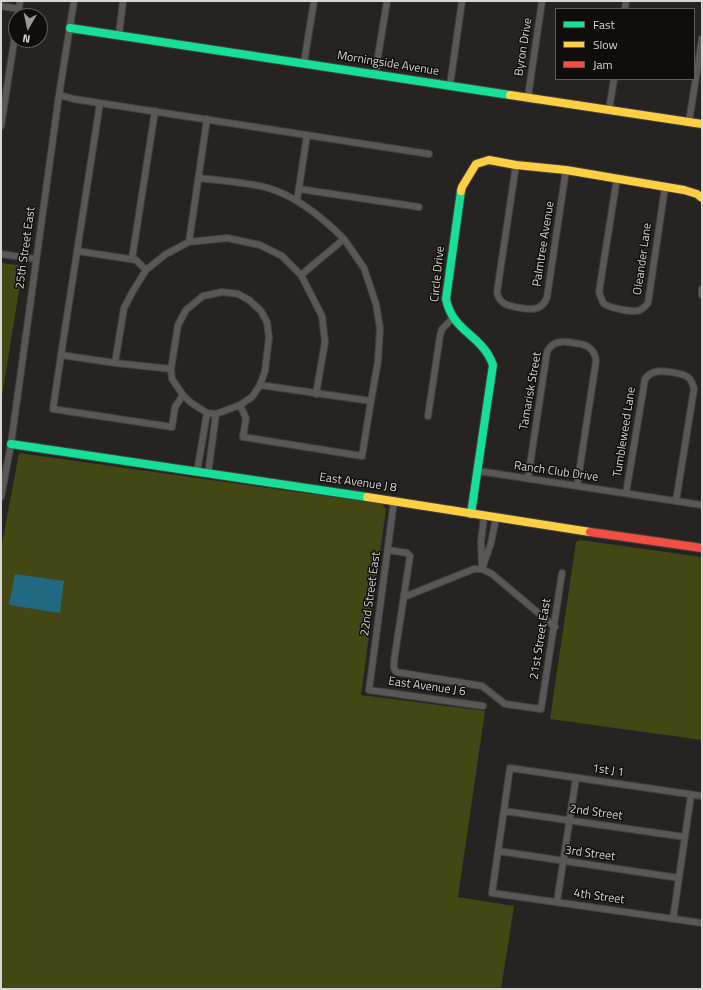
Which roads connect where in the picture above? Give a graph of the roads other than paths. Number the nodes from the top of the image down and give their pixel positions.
1 (74, 1) edge
2 (123, 1) edge
3 (314, 1) edge
4 (387, 1) edge
5 (462, 1) edge
6 (542, 1) edge
7 (1, 6) edge
8 (13, 8) edge
9 (70, 28) junction
10 (119, 34) junction
11 (702, 39) edge
12 (13, 48) edge
13 (304, 63) junction
14 (375, 74) junction
15 (614, 80) edge
16 (450, 85) junction
17 (59, 95) junction
18 (528, 97) junction
19 (100, 103) junction
20 (609, 110) junction
21 (155, 111) junction
22 (208, 119) junction
23 (689, 122) junction
24 (702, 124) edge
25 (1, 126) edge
26 (307, 135) junction
27 (429, 154) dead end
28 (516, 165) junction
29 (566, 170) junction
30 (199, 178) junction
31 (617, 178) junction
32 (665, 187) junction
33 (299, 189) junction
34 (702, 198) edge
35 (297, 201) junction
36 (419, 207) dead end
37 (344, 239) junction
38 (189, 242) junction
39 (77, 251) junction
40 (1, 254) edge
41 (36, 259) junction
42 (132, 259) junction
43 (146, 270) junction
44 (301, 275) junction
45 (702, 289) edge
46 (702, 295) edge
47 (452, 319) junction
48 (61, 354) junction
49 (115, 363) junction
50 (171, 369) junction
51 (260, 385) junction
52 (316, 394) junction
53 (183, 395) junction
54 (370, 401) junction
55 (240, 405) junction
56 (207, 413) junction
57 (216, 414) junction
58 (428, 416) dead end
59 (11, 444) junction
60 (478, 471) junction
61 (197, 472) junction
62 (208, 474) junction
63 (528, 478) junction
64 (577, 486) junction
65 (626, 493) junction
66 (1, 497) edge
67 (394, 501) junction
68 (676, 501) junction
69 (702, 505) edge
70 (471, 514) junction
71 (484, 516) junction
72 (496, 518) junction
73 (702, 548) edge
74 (388, 550) junction
75 (482, 569) junction
76 (562, 573) dead end
77 (404, 597) junction
78 (555, 628) junction
79 (369, 690) joint
80 (483, 706) dead end
81 (576, 778) junction
82 (691, 795) junction
83 (702, 796) edge
84 (504, 811) junction
85 (570, 821) junction
86 (685, 837) junction
87 (498, 851) junction
88 (563, 861) junction
89 (679, 878) junction
90 (557, 902) junction
91 (673, 919) junction
92 (702, 923) edge

1 - 9 street, 25th Street East
2 - 10 street
3 - 13 street
4 - 14 street
5 - 16 street
6 - 18 street, Byron Drive
7 - 8 street
9 - 10 street, Morningside Avenue
9 - 17 street, 25th Street East
10 - 13 street, Morningside Avenue
11 - 23 street
12 - 25 street
13 - 14 street, Morningside Avenue
14 - 16 street, Morningside Avenue
15 - 20 street
16 - 18 street, Morningside Avenue
17 - 19 street
17 - 41 street, 25th Street East
18 - 20 street, Morningside Avenue
19 - 21 street
19 - 39 street
20 - 23 street, Morningside Avenue
21 - 22 street
21 - 42 street
22 - 26 street
22 - 30 street
23 - 24 street, Morningside Avenue
26 - 27 street
26 - 33 street
28 - 29 street
28 - 29 street, Palmtree Avenue
28 - 47 street, Circle Drive
29 - 31 street
30 - 35 street
30 - 38 street
31 - 32 street
31 - 32 street, Oleander Lane
32 - 34 street
33 - 35 street
33 - 36 street
35 - 37 street
37 - 44 street
37 - 54 street
38 - 43 street
38 - 44 street
39 - 42 street
39 - 48 street
40 - 41 street
41 - 59 street, 25th Street East
42 - 43 street
43 - 49 street
44 - 52 street
45 - 46 street
47 - 58 street
47 - 60 street
48 - 49 street
48 - 53 street
49 - 50 street
50 - 51 street
50 - 53 street
51 - 52 street
51 - 55 street
52 - 54 street
53 - 56 street
54 - 55 street
55 - 57 street
56 - 57 street
56 - 61 street
57 - 62 street
59 - 61 street, East Avenue J 8
59 - 66 street, 25th Street East
60 - 63 street, Ranch Club Drive
60 - 70 street
61 - 62 street, East Avenue J 8
62 - 67 street, East Avenue J 8
63 - 64 street, Ranch Club Drive
63 - 64 street, Tamarisk Street
64 - 65 street, Ranch Club Drive
65 - 68 street, Ranch Club Drive
65 - 68 street, Tumbleweed Lane
67 - 70 street, East Avenue J 8
67 - 74 street, 22nd Street East
68 - 69 street, Ranch Club Drive
70 - 71 street, East Avenue J 8
71 - 72 street, East Avenue J 8
71 - 75 street
72 - 73 street, East Avenue J 8
72 - 75 street
74 - 77 street
74 - 79 street, 22nd Street East
75 - 77 street
75 - 78 street
76 - 78 street, 21st Street East
77 - 78 street, 21st Street East
79 - 80 street, East Avenue J 6
81 - 82 street, 1st J 1
81 - 84 street, 1st J 1
81 - 85 street
82 - 83 street, 1st J 1
82 - 86 street
84 - 85 street, 2nd Street
84 - 87 street
85 - 86 street, 2nd Street
85 - 88 street
86 - 89 street
87 - 88 street, 3rd Street
87 - 90 street, 4th Street
88 - 89 street, 3rd Street
88 - 90 street
89 - 91 street
90 - 91 street, 4th Street
91 - 92 street, 4th Street

